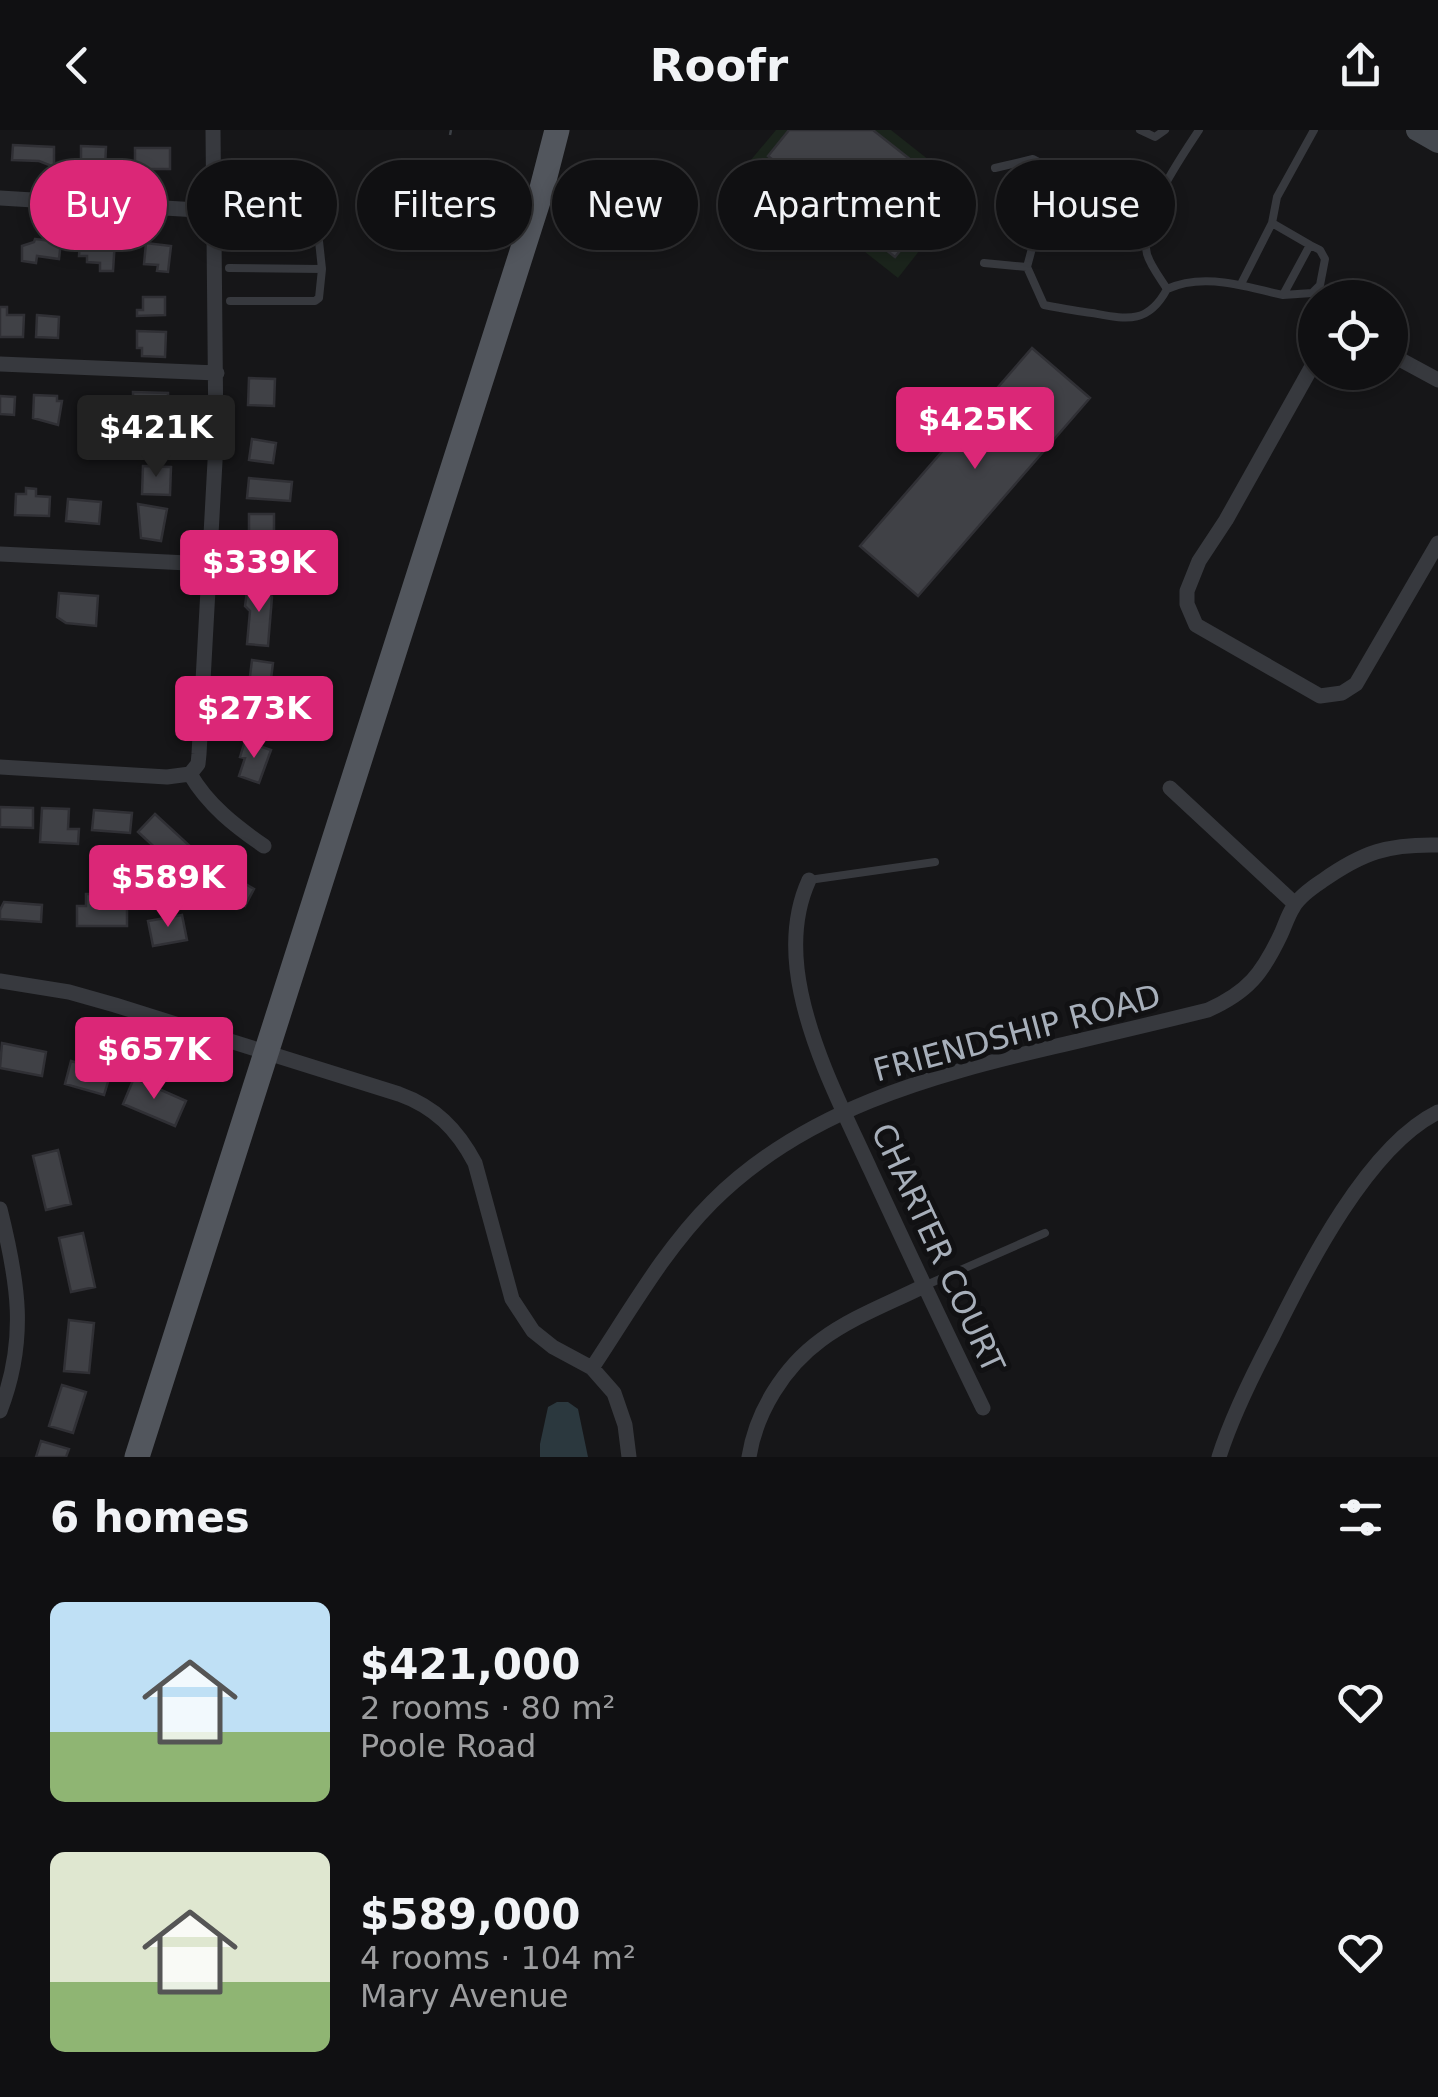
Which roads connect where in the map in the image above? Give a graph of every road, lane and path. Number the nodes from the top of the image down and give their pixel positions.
1 (213, 130) edge
2 (557, 130) edge
3 (571, 130) edge
4 (1140, 130) edge
5 (1165, 130) edge
6 (1199, 130) edge
7 (1314, 130) edge
8 (1418, 130) edge
9 (1438, 142) edge
10 (213, 160) edge
11 (995, 168) dead end
12 (541, 192) junction
13 (0, 198) edge
14 (187, 202) edge
15 (1272, 223) junction
16 (1310, 244) junction
17 (214, 250) edge
18 (320, 250) edge
19 (984, 263) dead end
20 (1027, 267) junction
21 (229, 268) dead end
22 (322, 269) junction
23 (1241, 284) junction
24 (1166, 289) junction
25 (1284, 295) junction
26 (230, 301) dead end
27 (0, 364) edge
28 (1408, 364) edge
29 (216, 373) junction
30 (1438, 380) edge
31 (1299, 390) edge
32 (1438, 543) edge
33 (0, 554) edge
34 (209, 564) junction
35 (0, 767) edge
36 (190, 774) junction
37 (1170, 788) dead end
38 (1438, 845) edge
39 (264, 846) dead end
40 (935, 862) dead end
41 (810, 880) joint
42 (1294, 904) junction
43 (0, 982) edge
44 (267, 1052) junction
45 (843, 1111) junction
46 (1438, 1112) edge
47 (0, 1209) edge
48 (1045, 1233) dead end
49 (924, 1286) junction
50 (592, 1368) junction
51 (982, 1408) dead end
52 (0, 1411) edge
53 (137, 1457) edge
54 (629, 1457) edge
55 (750, 1457) edge
56 (1219, 1457) edge

1 - 10 street
2 - 12 main road
3 - 12 main road
4 - 5 lane
6 - 24 lane
7 - 15 lane
8 - 9 main road
11 - 20 lane
12 - 44 main road
13 - 14 street
15 - 16 lane
15 - 23 lane
16 - 25 lane
16 - 25 lane
17 - 29 street
18 - 22 lane
19 - 20 lane
20 - 24 lane
21 - 22 lane
22 - 26 lane
23 - 24 lane
23 - 25 lane
27 - 29 street
28 - 30 street
29 - 34 street
31 - 32 street
33 - 34 street
34 - 36 street
35 - 36 street
36 - 39 street
37 - 42 street
38 - 42 street, FRIENDSHIP ROAD
40 - 41 lane
41 - 45 street, CHARTER COURT
42 - 45 street, FRIENDSHIP ROAD
43 - 44 street
44 - 50 street
44 - 53 main road
45 - 49 street, CHARTER COURT
45 - 50 street, FRIENDSHIP ROAD
46 - 56 street
47 - 52 street
48 - 49 lane
49 - 51 street, CHARTER COURT
49 - 55 street
50 - 54 street

